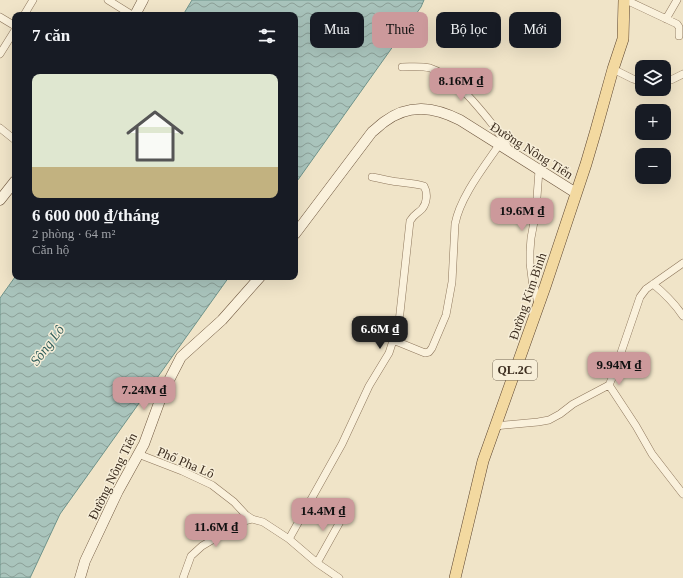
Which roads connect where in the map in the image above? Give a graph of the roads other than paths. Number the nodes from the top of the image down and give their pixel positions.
1 (33, 0) edge
2 (108, 0) edge
3 (143, 0) edge
4 (625, 0) edge
5 (677, 0) edge
6 (26, 12) edge
7 (127, 12) edge
8 (137, 12) edge
9 (0, 17) edge
10 (666, 19) junction
11 (12, 24) edge
12 (12, 35) edge
13 (679, 36) dead end
14 (0, 54) edge
15 (402, 67) dead end
16 (613, 69) junction
17 (683, 74) edge
18 (635, 79) edge
19 (671, 80) edge
20 (0, 128) edge
21 (12, 138) edge
22 (499, 145) junction
23 (510, 151) junction
24 (539, 170) junction
25 (372, 177) dead end
26 (12, 185) edge
27 (576, 193) junction
28 (0, 200) edge
29 (298, 230) edge
30 (683, 264) edge
31 (257, 280) edge
32 (653, 284) junction
33 (540, 288) junction
34 (683, 316) edge
35 (392, 340) junction
36 (609, 385) junction
37 (495, 426) junction
38 (138, 454) junction
39 (683, 494) edge
40 (346, 511) dead end
41 (252, 519) junction
42 (289, 539) junction
43 (317, 563) junction
44 (80, 578) edge
45 (182, 578) edge
46 (339, 578) edge
47 (455, 578) edge

1 - 6 street
2 - 7 street
3 - 8 street
4 - 10 street
4 - 16 main road, Đường Kim Bình / QL.2C
5 - 10 street
9 - 11 street
10 - 13 street
12 - 14 street
15 - 23 street
16 - 18 street
16 - 27 main road, Đường Kim Bình / QL.2C
17 - 19 street
20 - 21 street
22 - 23 street, Đường Nông Tiến
22 - 29 street, Đường Nông Tiến
22 - 35 street
23 - 24 street, Đường Nông Tiến
24 - 27 street, Đường Nông Tiến
24 - 33 street
25 - 35 street
26 - 28 street
27 - 33 main road, Đường Kim Bình / QL.2C
30 - 32 street
31 - 38 street, Đường Nông Tiến
32 - 34 street
32 - 36 street
33 - 37 main road, Đường Kim Bình / QL.2C
35 - 42 street
36 - 37 street
36 - 39 street
37 - 47 main road, Đường Kim Bình / QL.2C
38 - 41 street, Phố Pha Lô
38 - 44 street, Đường Nông Tiến
40 - 43 street
41 - 42 street, Phố Pha Lô
41 - 45 street
42 - 43 street, Phố Pha Lô
43 - 46 street, Phố Pha Lô

